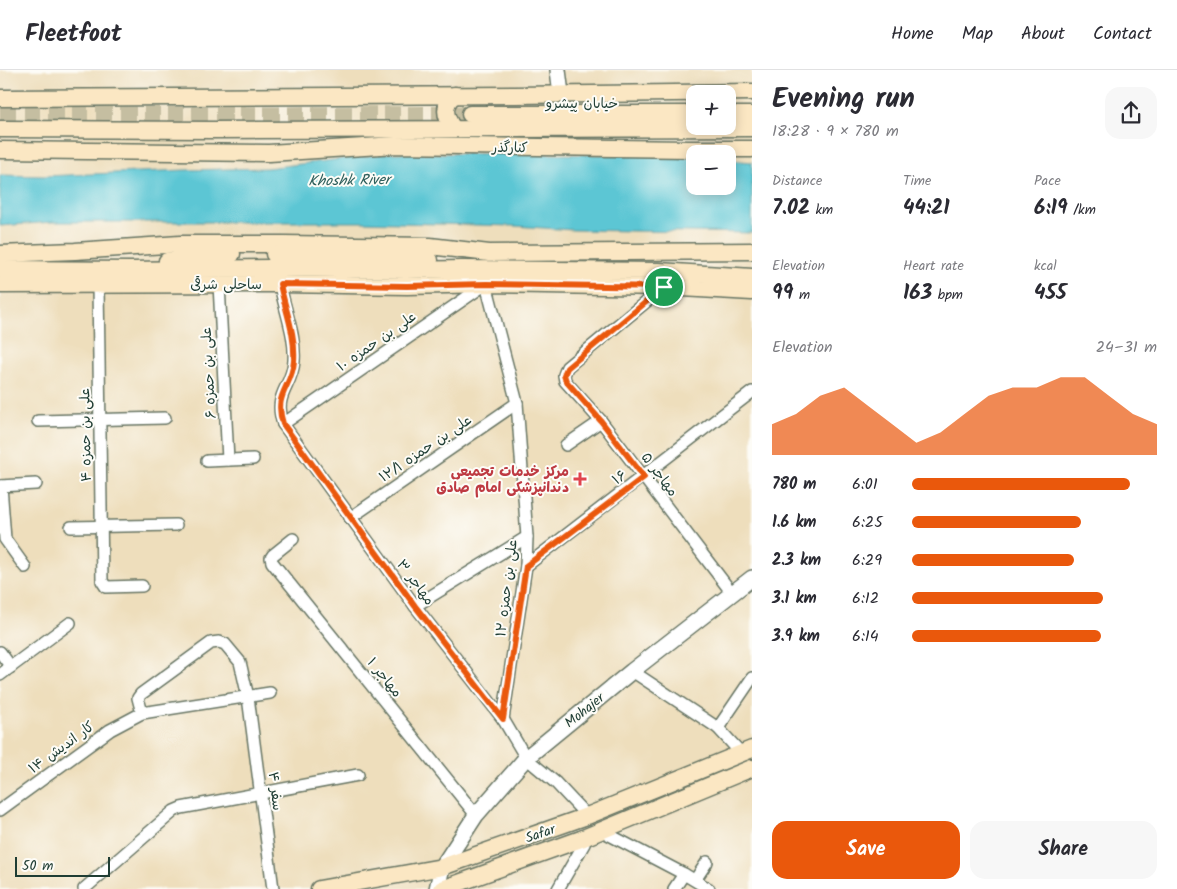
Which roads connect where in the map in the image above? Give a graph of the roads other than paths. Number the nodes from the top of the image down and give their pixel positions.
1 (558, 70) edge
2 (752, 92) edge
3 (561, 94) junction
4 (432, 95) junction
5 (455, 95) junction
6 (0, 98) edge
7 (686, 103) edge
8 (736, 103) edge
9 (752, 103) edge
10 (686, 114) edge
11 (736, 115) edge
12 (752, 115) edge
13 (453, 128) junction
14 (752, 128) edge
15 (0, 129) edge
16 (433, 129) junction
17 (0, 138) edge
18 (752, 148) edge
19 (0, 150) edge
20 (269, 152) junction
21 (752, 251) edge
22 (489, 253) junction
23 (0, 254) edge
24 (0, 269) edge
25 (131, 270) junction
26 (752, 276) edge
27 (219, 284) junction
28 (280, 284) junction
29 (486, 284) junction
30 (0, 285) edge
31 (98, 285) junction
32 (664, 287) junction
33 (752, 292) edge
34 (752, 392) edge
35 (517, 403) junction
36 (165, 418) dead end
37 (100, 420) junction
38 (38, 421) dead end
39 (601, 421) junction
40 (283, 424) junction
41 (566, 445) dead end
42 (253, 458) dead end
43 (228, 460) junction
44 (207, 461) dead end
45 (644, 477) junction
46 (36, 484) dead end
47 (0, 486) edge
48 (350, 518) junction
49 (176, 525) dead end
50 (71, 526) dead end
51 (101, 526) junction
52 (527, 537) junction
53 (293, 539) dead end
54 (526, 566) junction
55 (25, 567) dead end
56 (752, 578) edge
57 (142, 586) dead end
58 (732, 593) junction
59 (415, 606) junction
60 (70, 623) dead end
61 (0, 652) edge
62 (11, 667) junction
63 (632, 671) junction
64 (0, 675) edge
65 (752, 678) edge
66 (270, 693) dead end
67 (248, 697) junction
68 (142, 713) junction
69 (503, 719) junction
70 (718, 728) junction
71 (746, 751) edge
72 (526, 758) junction
73 (752, 768) edge
74 (358, 775) dead end
75 (262, 792) junction
76 (0, 810) edge
77 (476, 815) junction
78 (587, 816) junction
79 (600, 830) junction
80 (581, 839) junction
81 (707, 862) dead end
82 (442, 867) junction
83 (684, 874) junction
84 (695, 880) junction
85 (84, 889) edge
86 (273, 889) edge
87 (319, 889) edge
88 (436, 889) edge
89 (442, 889) edge
90 (558, 889) edge
91 (674, 889) edge
92 (709, 889) edge

1 - 3 street
2 - 3 main road
3 - 5 main road
4 - 5 main road
4 - 6 main road
4 - 16 main road
5 - 13 main road
7 - 10 main road, خیابان پیشرو
8 - 9 main road
11 - 12 main road
13 - 14 main road
13 - 16 main road
15 - 16 main road
17 - 20 main road
18 - 20 main road, کنارگذر
19 - 20 main road
21 - 22 main road
22 - 23 main road
22 - 25 main road
24 - 25 main road, ساحلی شرقی
25 - 26 main road, ساحلی شرقی
27 - 28 main road, ساحلی شرقی
27 - 31 main road, ساحلی شرقی
27 - 43 street, ۶ علی بن حمزه
28 - 29 main road, ساحلی شرقی
28 - 40 street
29 - 32 main road, ساحلی شرقی
29 - 35 street, ۱۲ علی بن حمزه
29 - 40 street, ۱۰ علی بن حمزه
30 - 31 main road, ساحلی شرقی
31 - 37 street, ۴ علی بن حمزه
32 - 33 main road, ساحلی شرقی
32 - 39 street, ۵ مهاجر
34 - 45 street, ۱۶
35 - 48 street, ۱۲/۱ علی بن حمزه
35 - 52 street, ۱۲ علی بن حمزه
36 - 37 street
37 - 38 street
37 - 51 street, ۴ علی بن حمزه
39 - 41 street
39 - 45 street, ۵ مهاجر
40 - 48 street, ۳ مهاجر
42 - 43 street
43 - 44 street
45 - 54 street, ۱۶
45 - 58 street, ۵ مهاجر
46 - 47 street
47 - 55 street
48 - 59 street, ۳ مهاجر
49 - 51 street
50 - 51 street
51 - 57 street, ۴ علی بن حمزه
52 - 54 street, ۱۲ علی بن حمزه
52 - 59 street
53 - 77 street, ۱ مهاجر
54 - 69 street, ۱۲ علی بن حمزه
56 - 58 street, Mohajer
58 - 63 street, Mohajer
59 - 69 street, ۳ مهاجر
60 - 62 street
61 - 62 street
62 - 64 street
63 - 70 street
63 - 72 street, Mohajer
65 - 70 street
66 - 67 street, ۱۴ کار اندیش
67 - 68 street, ۱۴ کار اندیش
67 - 68 street, ۴ سفر
67 - 75 street, ۴ سفر
68 - 76 street, ۱۴ کار اندیش
69 - 72 street, ۳ مهاجر
70 - 71 street
71 - 78 main road, Safar
72 - 77 street, Mohajer
72 - 78 street, ۳ مهاجر
73 - 79 main road, Safar
74 - 75 street
75 - 85 street
75 - 86 street, ۴ سفر
77 - 82 street, Mohajer
78 - 82 main road, Safar
79 - 80 main road, Safar
79 - 83 street
80 - 89 main road, Safar
80 - 90 street
81 - 84 street
82 - 87 main road, Safar
82 - 88 street, Mohajer
83 - 84 street
83 - 91 street
84 - 92 street

